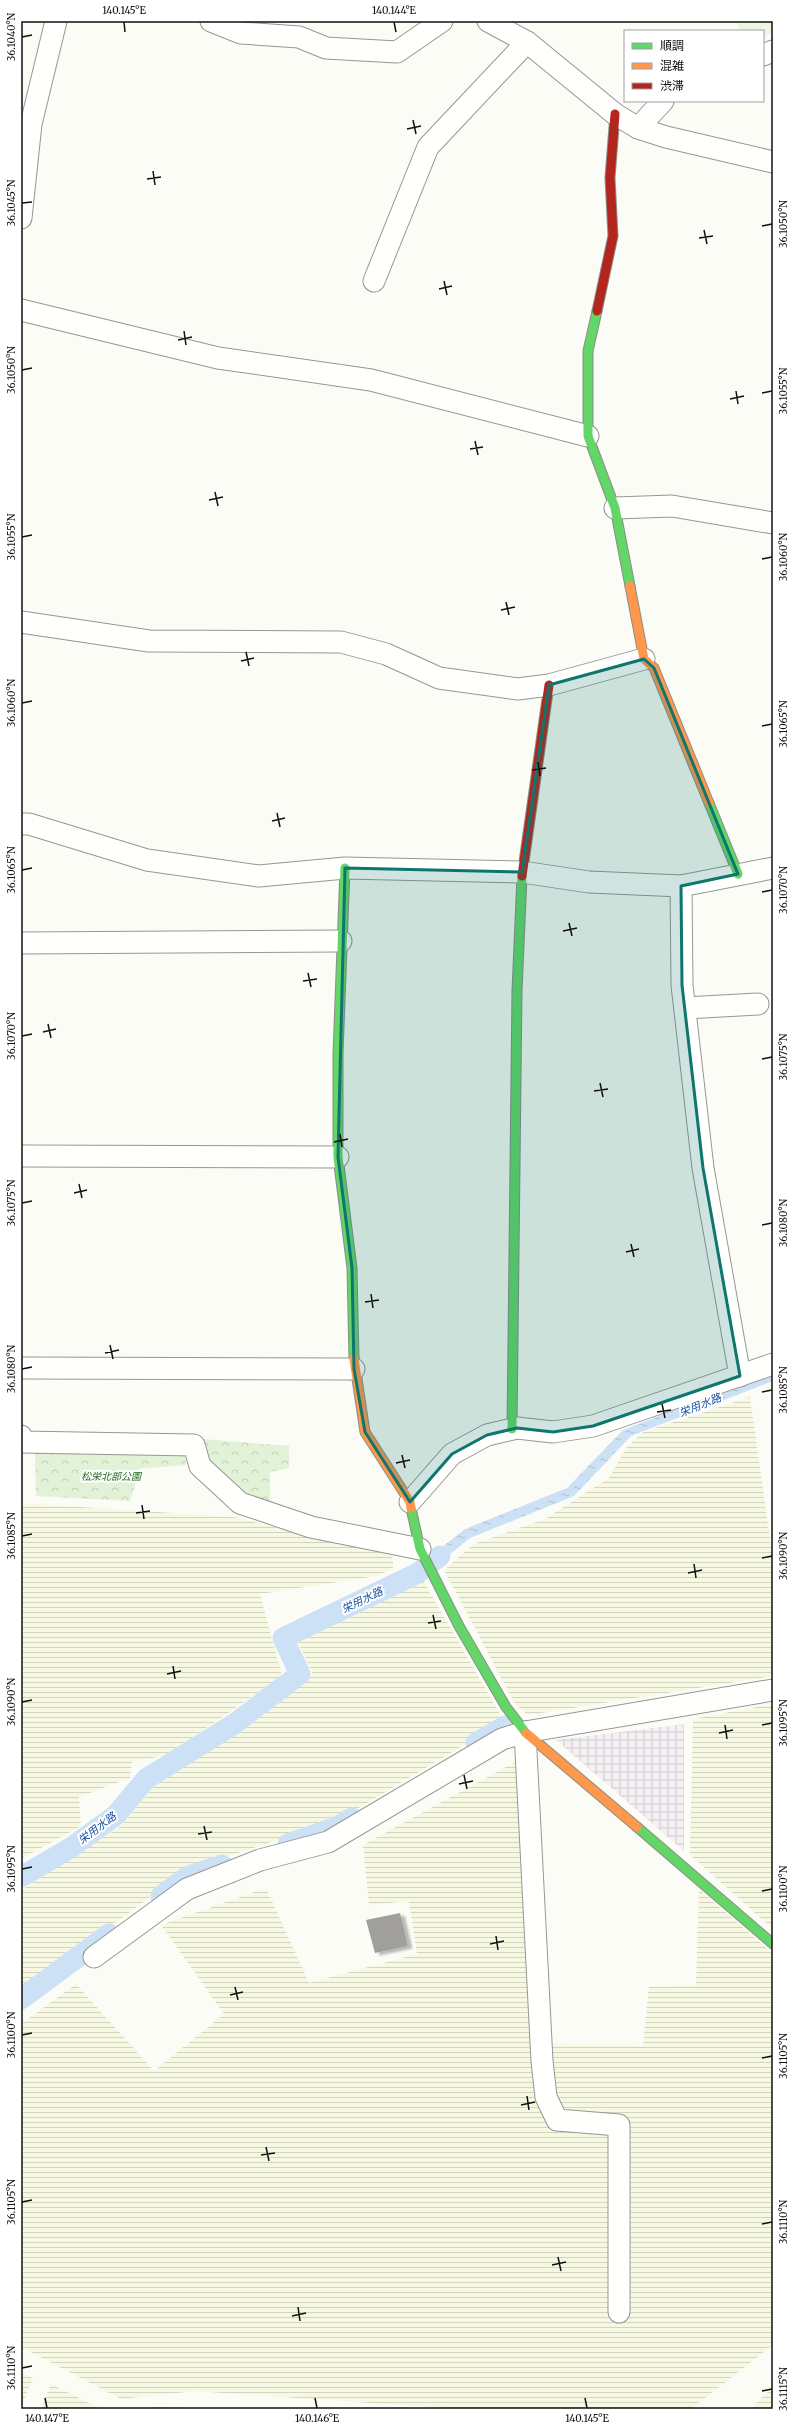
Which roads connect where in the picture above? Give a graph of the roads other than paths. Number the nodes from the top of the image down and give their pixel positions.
1 (56, 21) edge
2 (211, 21) edge
3 (442, 21) edge
4 (488, 21) edge
5 (527, 42) junction
6 (662, 102) edge
7 (615, 114) junction
8 (638, 128) junction
9 (773, 162) edge
10 (21, 218) edge
11 (374, 281) dead end
12 (21, 310) edge
13 (588, 436) junction
14 (615, 508) junction
15 (773, 523) edge
16 (21, 622) edge
17 (644, 659) junction
18 (549, 685) junction
19 (21, 824) edge
20 (345, 868) junction
21 (773, 868) edge
22 (522, 872) junction
23 (738, 874) junction
24 (681, 886) junction
25 (341, 941) junction
26 (21, 943) edge
27 (758, 1004) dead end
28 (685, 1008) junction
29 (21, 1156) edge
30 (338, 1157) junction
31 (773, 1364) edge
32 (21, 1368) edge
33 (354, 1369) junction
34 (740, 1376) junction
35 (512, 1429) junction
36 (21, 1436) edge
37 (410, 1502) junction
38 (420, 1549) junction
39 (773, 1690) edge
40 (525, 1732) junction
41 (773, 1944) edge
42 (94, 1957) dead end
43 (619, 2312) dead end

1 - 10 street
2 - 3 street
4 - 5 street
5 - 7 street
5 - 11 street
6 - 8 street
7 - 8 street
7 - 13 street
8 - 9 street
12 - 13 street
13 - 14 street
14 - 15 street
14 - 17 street
16 - 18 street
17 - 18 street
17 - 23 street
18 - 22 street
19 - 20 street
20 - 22 street
20 - 25 street
21 - 23 street
22 - 24 street
22 - 35 street
23 - 24 street
24 - 28 street
25 - 26 street
25 - 30 street
27 - 28 street
28 - 34 street
29 - 30 street
30 - 33 street
31 - 34 street
32 - 33 street
33 - 37 street
34 - 35 street
35 - 37 street
36 - 38 street
37 - 38 street
38 - 40 street
39 - 40 street
40 - 41 street
40 - 42 street
40 - 43 street

